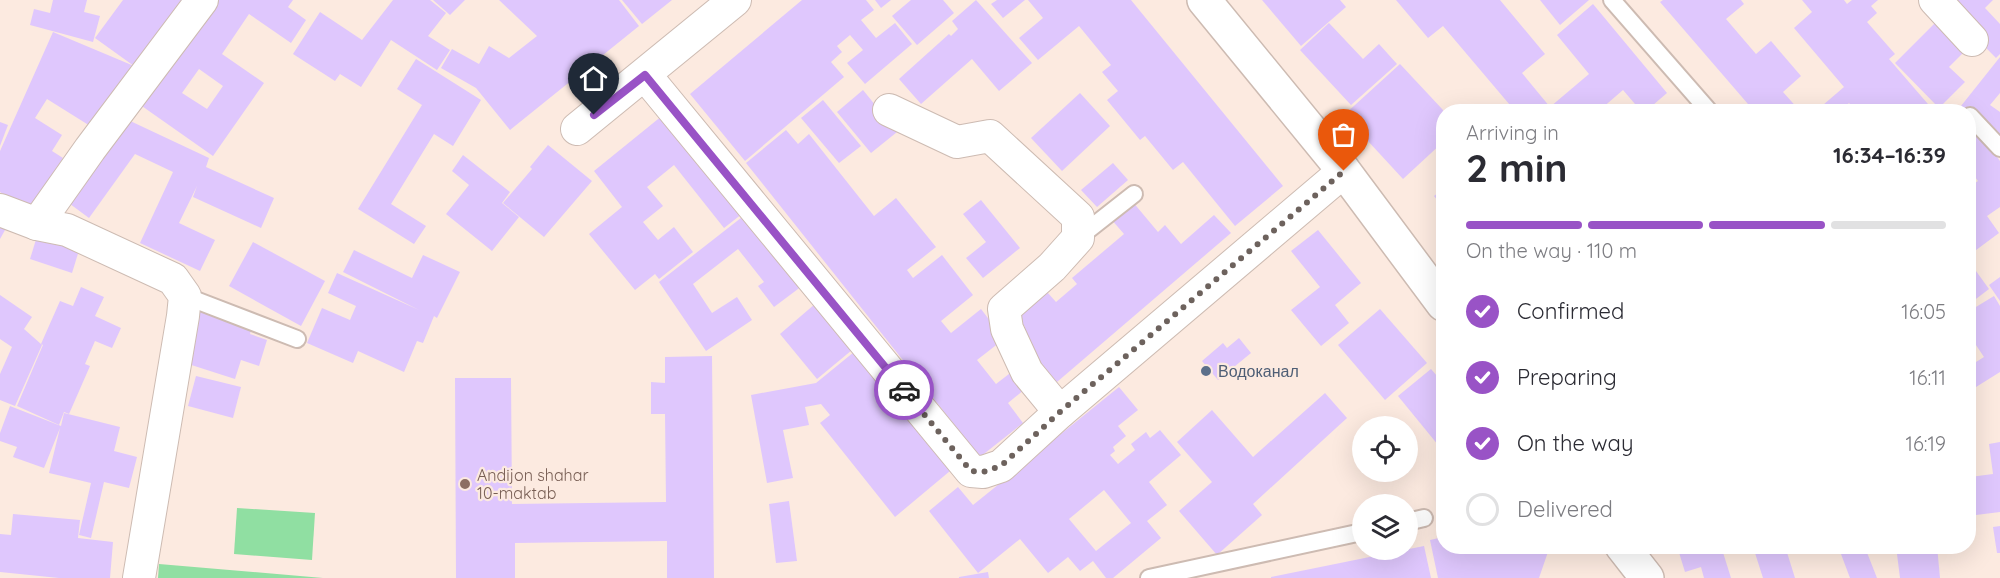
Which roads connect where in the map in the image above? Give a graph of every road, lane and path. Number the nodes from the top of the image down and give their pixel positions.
1 (202, 0) edge
2 (735, 0) edge
3 (1204, 0) edge
4 (1612, 0) edge
5 (1935, 0) edge
6 (1972, 40) dead end
7 (645, 75) junction
8 (1703, 104) edge
9 (889, 110) dead end
10 (1976, 122) edge
11 (577, 129) dead end
12 (2000, 148) edge
13 (1344, 171) junction
14 (1134, 194) dead end
15 (0, 210) edge
16 (37, 224) junction
17 (1078, 238) junction
18 (1436, 295) edge
19 (185, 296) junction
20 (297, 339) dead end
21 (1060, 412) junction
22 (1424, 518) dead end
23 (1418, 519) edge
24 (1352, 534) edge
25 (1628, 554) edge
26 (139, 578) edge
27 (1149, 578) edge
28 (1647, 578) edge

1 - 16 street
2 - 7 street
3 - 13 street
4 - 8 lane
5 - 6 street
7 - 11 street
7 - 21 street
9 - 17 street
10 - 12 lane
13 - 18 street
13 - 21 street
14 - 17 lane
15 - 16 street
16 - 19 street
17 - 21 street
19 - 20 lane
19 - 26 street
22 - 23 lane
24 - 27 lane
25 - 28 street

